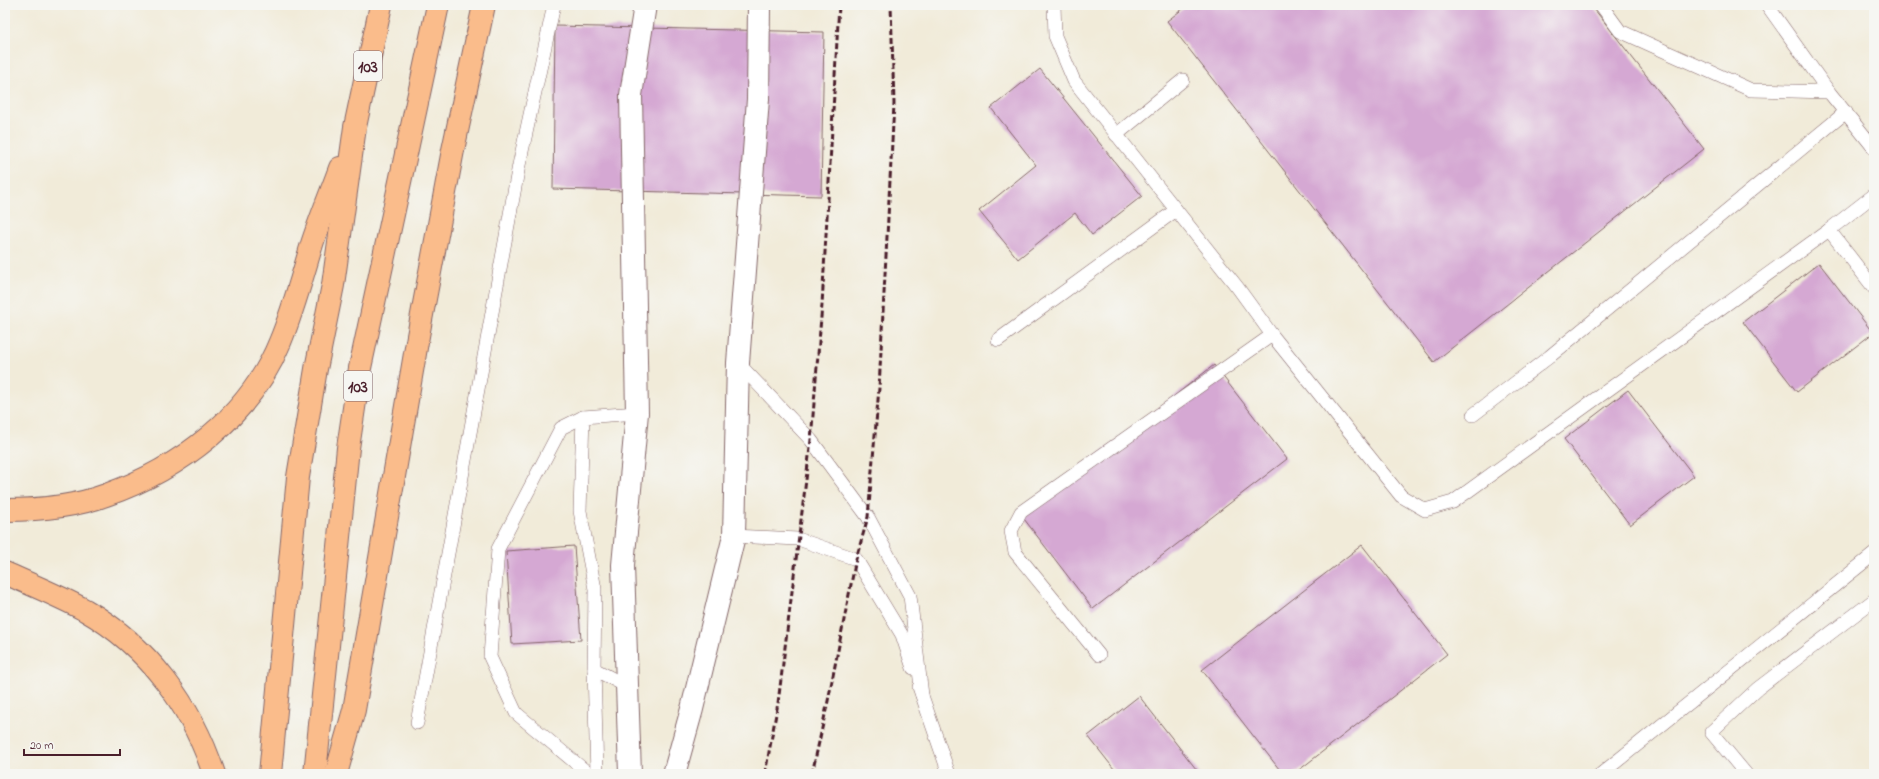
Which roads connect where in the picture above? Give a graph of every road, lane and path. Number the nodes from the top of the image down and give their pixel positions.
1 (381, 5) edge
2 (438, 5) edge
3 (484, 5) edge
4 (554, 5) edge
5 (645, 5) edge
6 (759, 5) edge
7 (1054, 5) edge
8 (1601, 5) edge
9 (1767, 5) edge
10 (1183, 80) dead end
11 (1829, 92) junction
12 (1846, 112) junction
13 (355, 127) junction
14 (1116, 135) junction
15 (1874, 148) edge
16 (1874, 195) edge
17 (1176, 210) junction
18 (1829, 230) junction
19 (1874, 288) edge
20 (1272, 335) junction
21 (998, 340) dead end
22 (738, 363) junction
23 (637, 413) junction
24 (1473, 415) dead end
25 (583, 417) junction
26 (5, 510) edge
27 (734, 536) junction
28 (1874, 554) edge
29 (5, 573) edge
30 (1874, 600) edge
31 (1099, 655) dead end
32 (594, 669) junction
33 (628, 688) junction
34 (922, 695) junction
35 (418, 723) dead end
36 (214, 774) edge
37 (270, 774) edge
38 (315, 774) edge
39 (336, 774) edge
40 (589, 774) edge
41 (597, 774) edge
42 (630, 774) edge
43 (674, 774) edge
44 (949, 774) edge
45 (1601, 774) edge
46 (1746, 774) edge

1 - 13 main road, 103
2 - 38 main road, 103
3 - 39 main road
4 - 35 lane
5 - 23 street
6 - 22 street
7 - 14 lane
8 - 11 lane
9 - 11 lane
10 - 14 lane
11 - 12 lane
12 - 15 lane
12 - 24 lane
13 - 26 main road
13 - 37 main road, 103
14 - 17 lane
16 - 18 lane
17 - 20 lane
17 - 21 lane
18 - 19 lane
18 - 20 lane
20 - 31 lane
22 - 27 street
22 - 34 lane
23 - 25 lane
23 - 33 street
25 - 32 lane
25 - 40 lane
27 - 34 lane
27 - 43 street
28 - 45 lane
29 - 36 main road
30 - 46 lane
32 - 33 lane
32 - 41 lane
33 - 42 street
34 - 44 lane

